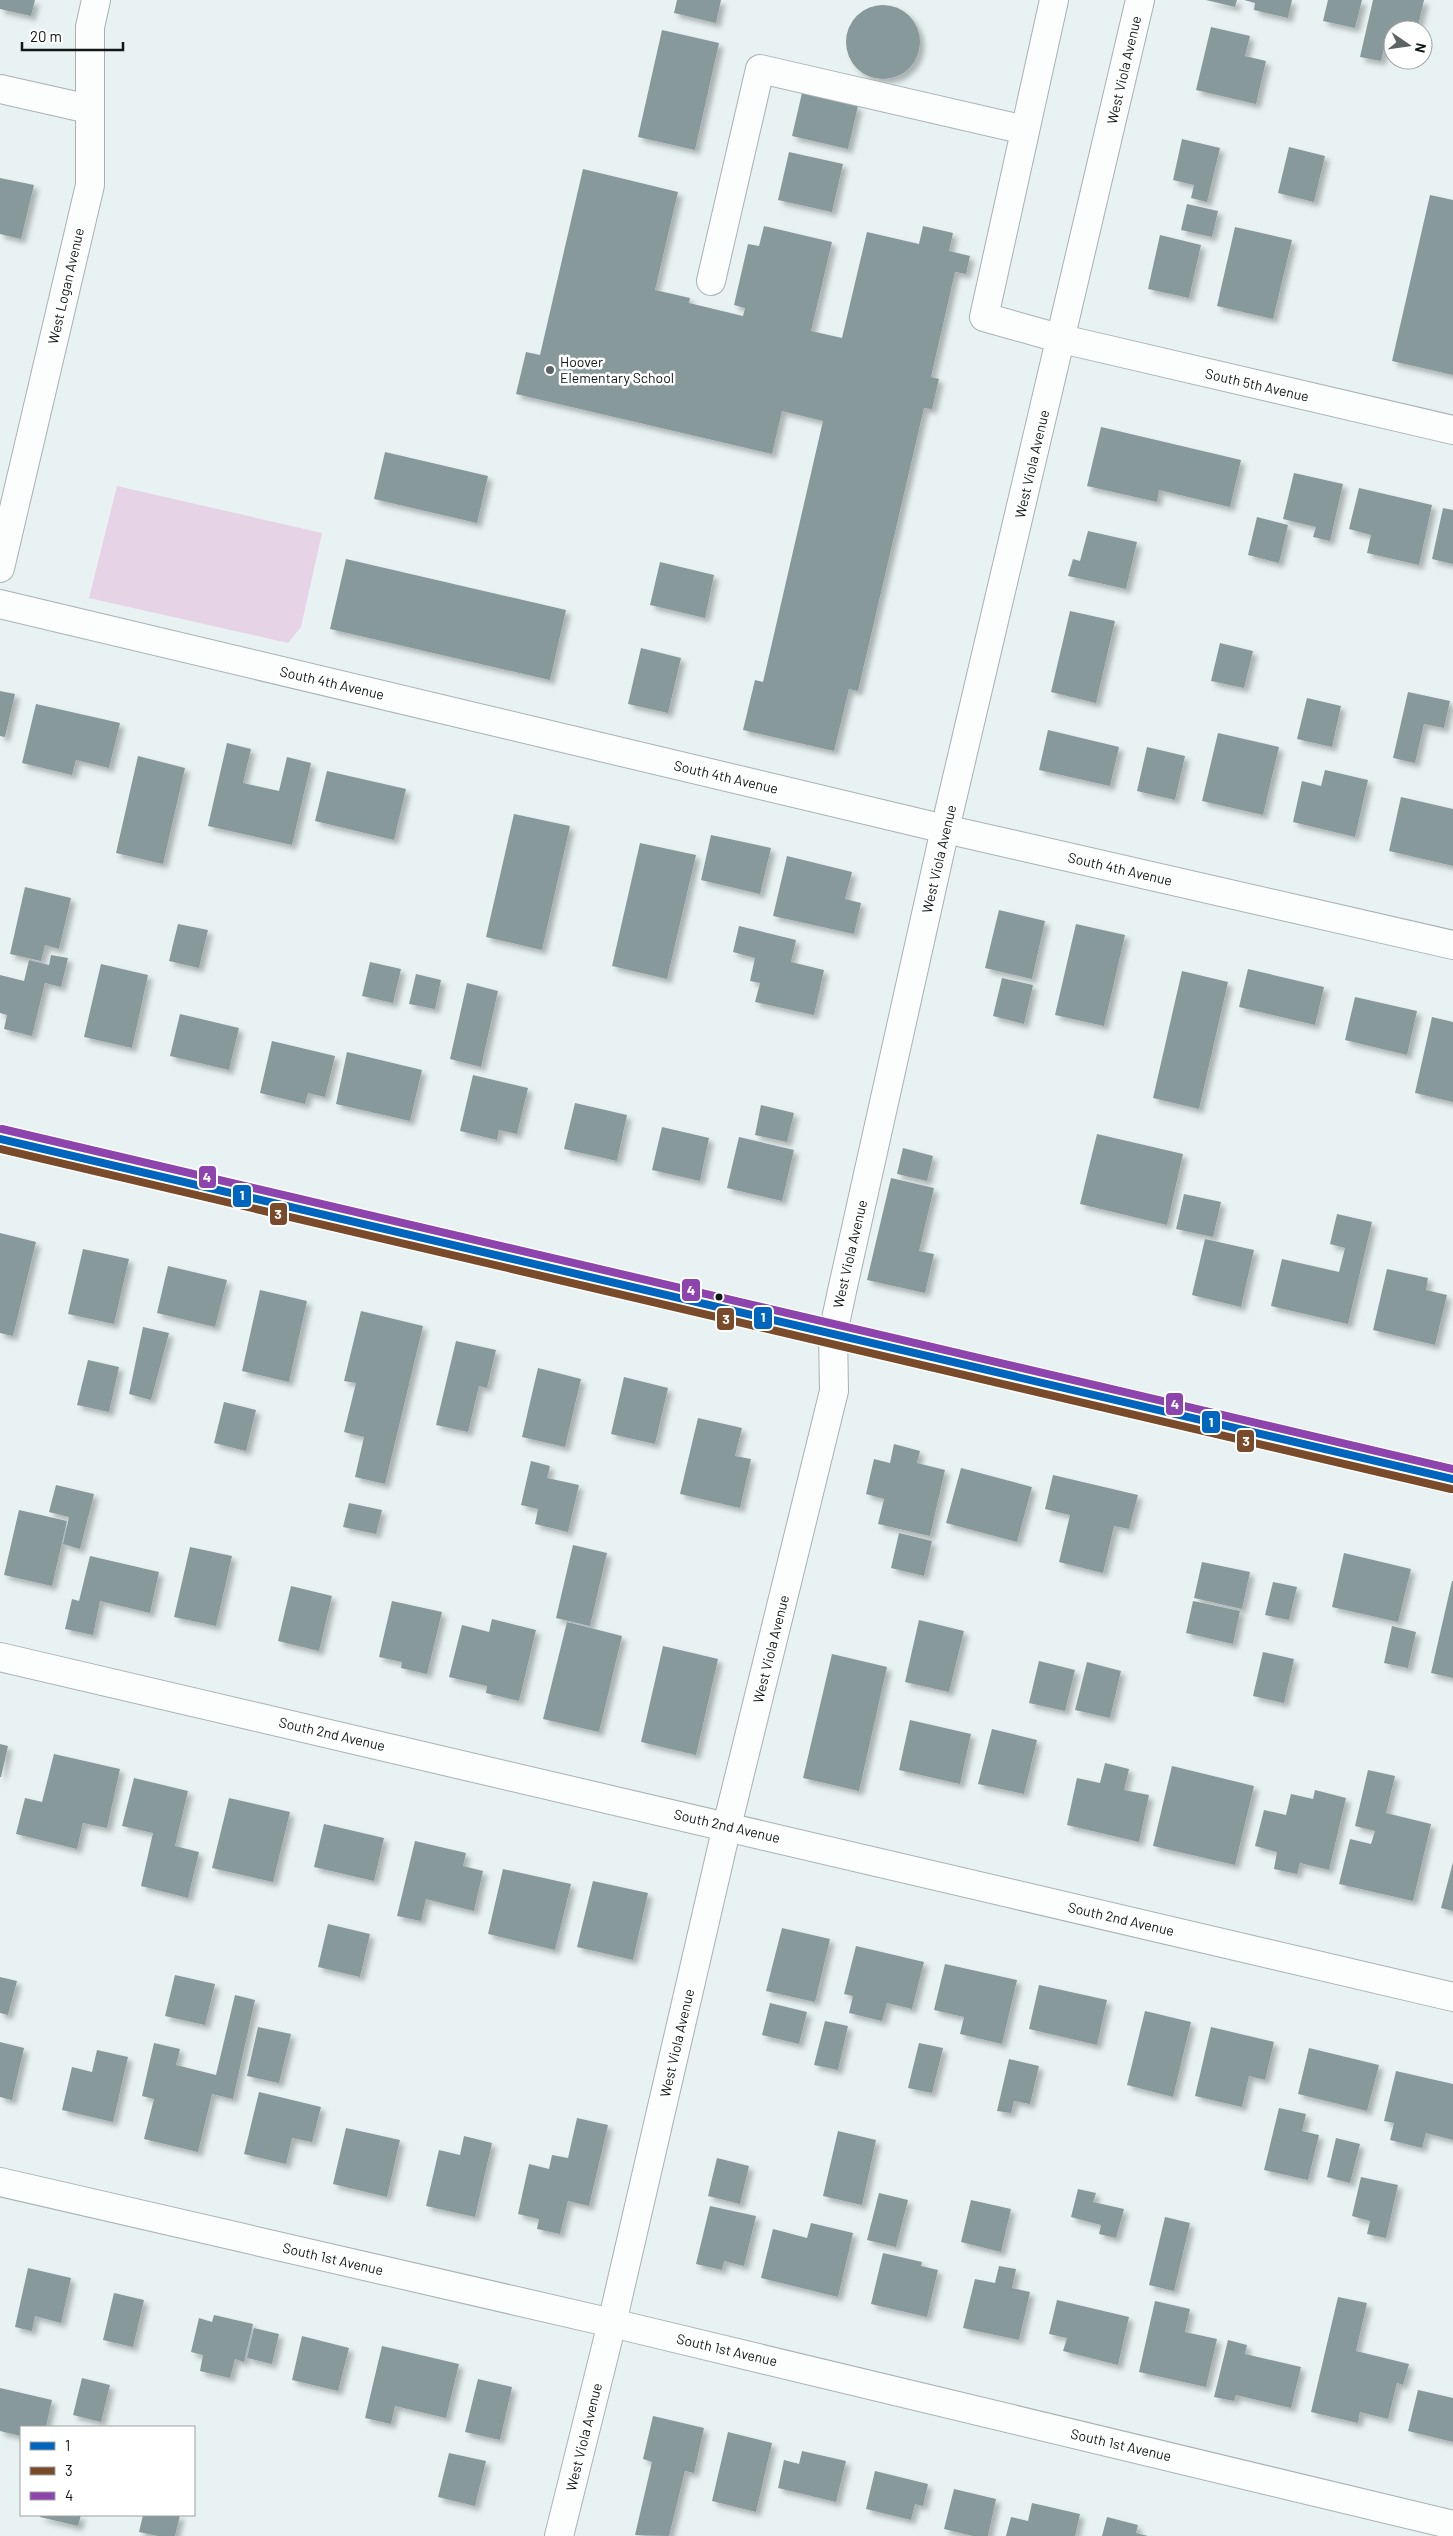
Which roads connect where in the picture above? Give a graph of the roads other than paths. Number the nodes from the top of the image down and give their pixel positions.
1 (96, 0) edge
2 (1054, 0) edge
3 (1140, 0) edge
4 (0, 89) edge
5 (88, 110) junction
6 (1025, 130) junction
7 (712, 282) dead end
8 (1062, 339) junction
9 (1453, 430) edge
10 (0, 568) edge
11 (0, 604) edge
12 (945, 829) junction
13 (1453, 946) edge
14 (0, 1139) edge
15 (833, 1333) junction
16 (1453, 1480) edge
17 (0, 1657) edge
18 (727, 1826) junction
19 (1453, 1996) edge
20 (0, 2182) edge
21 (612, 2323) junction
22 (1453, 2524) edge
23 (559, 2536) edge

1 - 5 street, West Logan Avenue
2 - 6 street
3 - 8 street, West Viola Avenue
4 - 5 street
5 - 10 street, West Logan Avenue
6 - 7 street
6 - 8 street, South 5th Avenue
8 - 9 street, South 5th Avenue
8 - 12 street, West Viola Avenue
11 - 12 street, South 4th Avenue
12 - 13 street, South 4th Avenue
12 - 15 street, West Viola Avenue
14 - 15 street
15 - 16 street
15 - 18 street, West Viola Avenue
17 - 18 street, South 2nd Avenue
18 - 19 street, South 2nd Avenue
18 - 21 street, West Viola Avenue
20 - 21 street, South 1st Avenue
21 - 22 street, South 1st Avenue
21 - 23 street, West Viola Avenue

